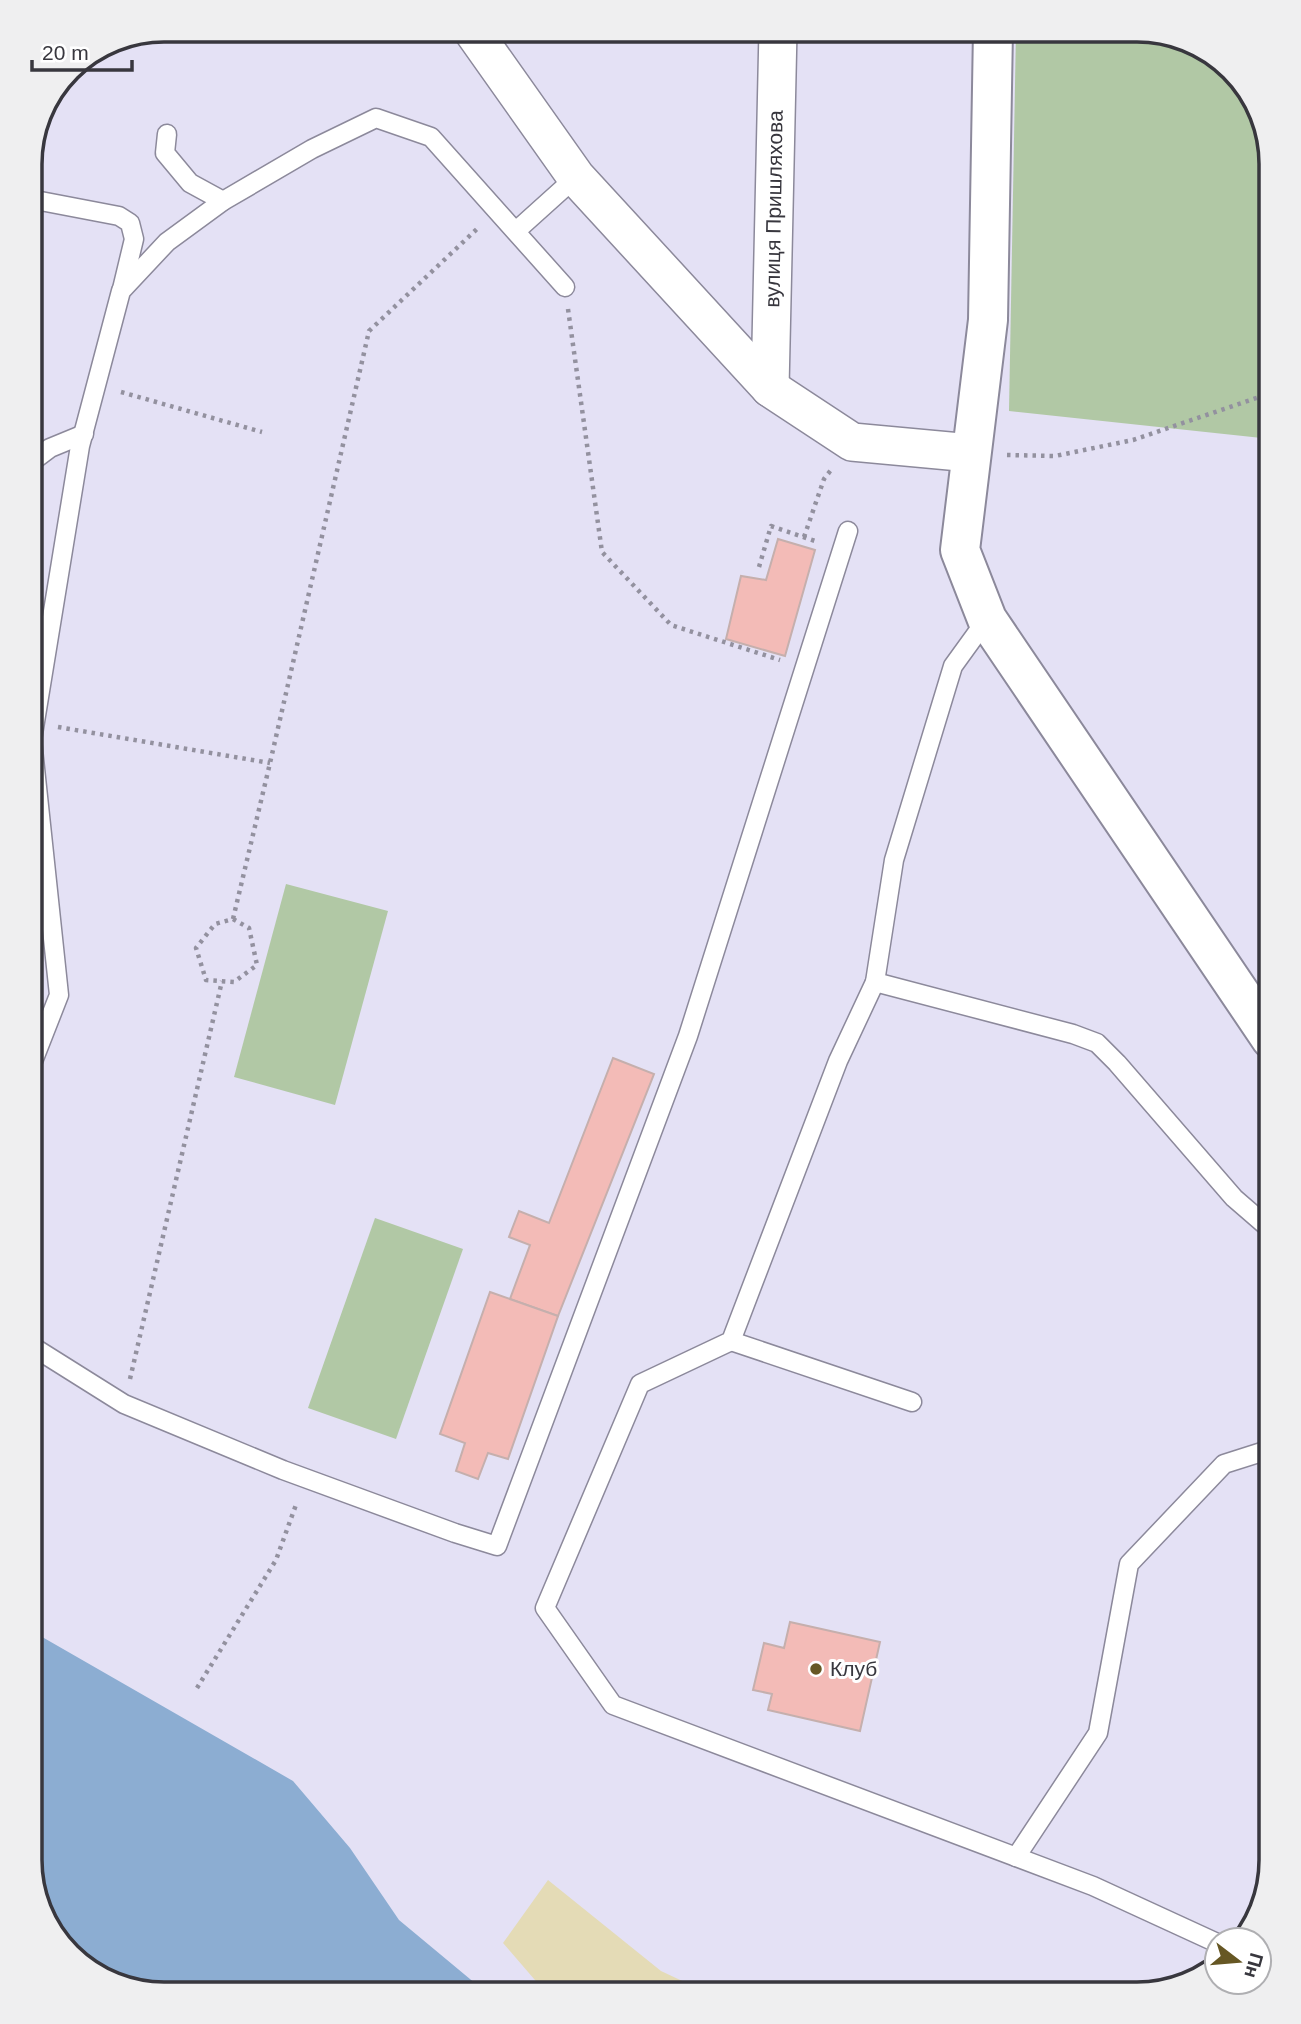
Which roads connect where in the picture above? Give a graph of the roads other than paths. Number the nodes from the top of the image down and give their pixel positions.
1 (480, 42) edge
2 (778, 42) edge
3 (993, 42) edge
4 (167, 134) dead end
5 (576, 177) junction
6 (42, 201) edge
7 (223, 201) junction
8 (516, 231) junction
9 (565, 287) road end
10 (121, 291) junction
11 (770, 388) junction
12 (83, 434) junction
13 (971, 453) junction
14 (42, 454) edge
15 (848, 531) dead end
16 (987, 619) junction
17 (42, 680) edge
18 (42, 834) edge
19 (875, 982) junction
20 (1259, 1021) edge
21 (42, 1038) edge
22 (1259, 1220) edge
23 (732, 1340) junction
24 (42, 1353) edge
25 (912, 1402) dead end
26 (1259, 1453) edge
27 (1016, 1857) junction
28 (1203, 1936) edge

1 - 5 street
2 - 11 street, вулиця Пришляхова
3 - 13 street
4 - 7 lane
5 - 8 lane
5 - 11 street
6 - 10 lane
7 - 8 lane
7 - 10 lane
8 - 9 lane
10 - 12 lane
11 - 13 street
12 - 14 lane
12 - 17 lane
13 - 16 street
15 - 24 lane
16 - 19 lane
16 - 20 street
18 - 21 lane
19 - 22 lane
19 - 23 lane
23 - 25 lane
23 - 27 lane
26 - 27 lane
27 - 28 lane

